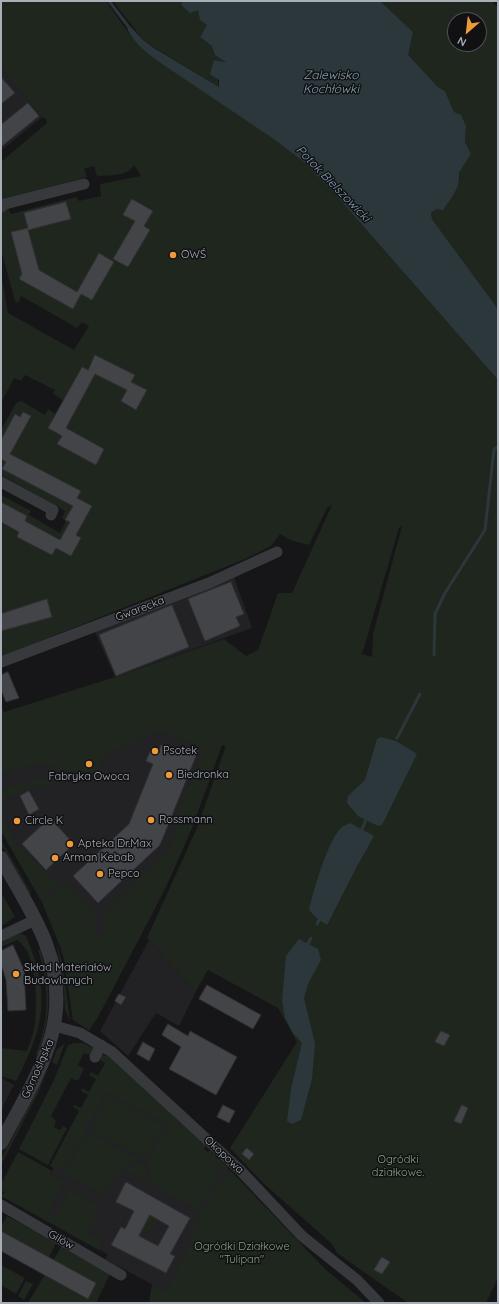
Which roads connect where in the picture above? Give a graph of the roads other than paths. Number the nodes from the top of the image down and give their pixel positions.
1 (84, 184) dead end
2 (1, 207) edge
3 (1, 482) edge
4 (50, 515) dead end
5 (277, 552) dead end
6 (1, 662) edge
7 (1, 858) edge
8 (35, 920) junction
9 (1, 936) edge
10 (55, 1026) junction
11 (102, 1044) junction
12 (95, 1057) dead end
13 (1, 1143) edge
14 (1, 1205) edge
15 (121, 1275) dead end
16 (379, 1303) edge

1 - 2 street
3 - 4 street
5 - 6 street, Gwarecka
7 - 8 street, Górnośląska
8 - 9 street
8 - 10 street, Górnośląska
10 - 11 street, Okopowa
10 - 13 street, Górnośląska
11 - 12 street
11 - 16 street, Okopowa
14 - 15 street, Gilów

